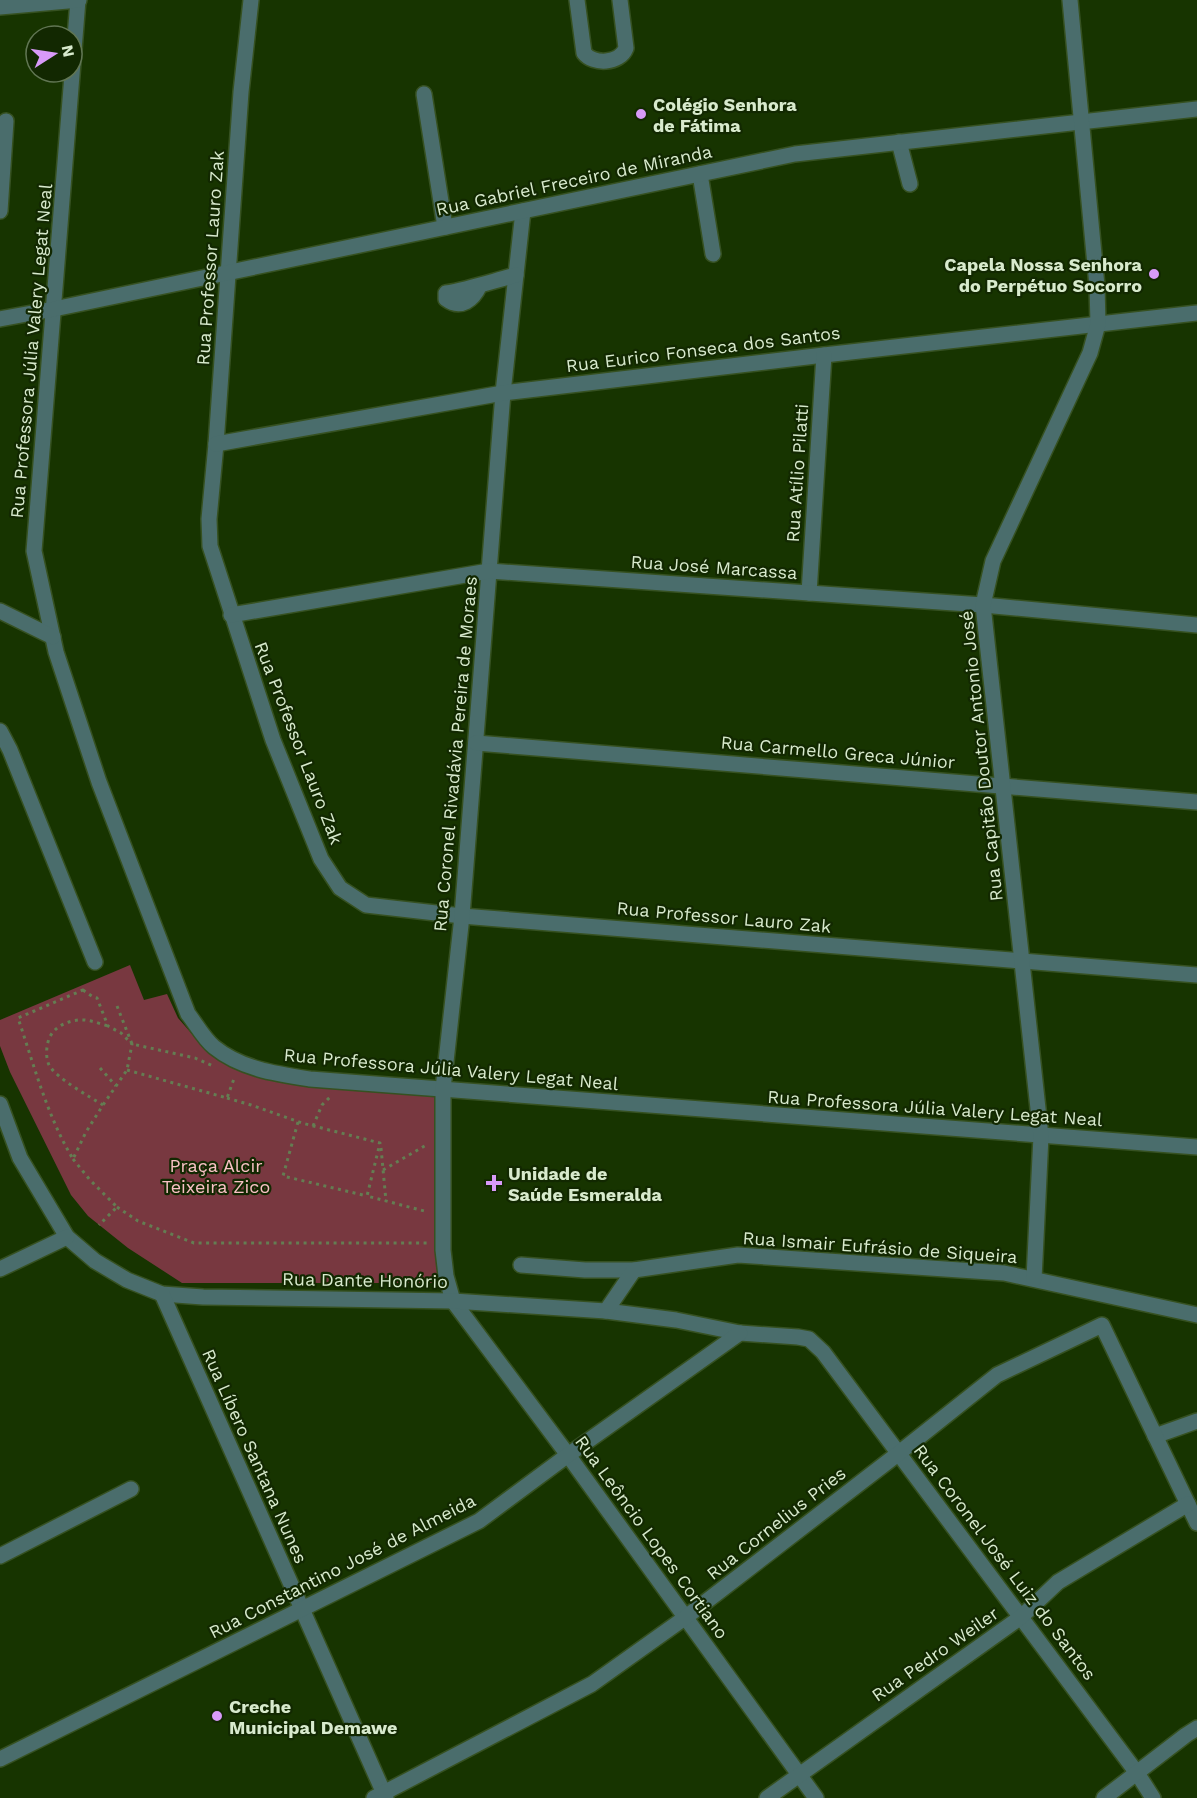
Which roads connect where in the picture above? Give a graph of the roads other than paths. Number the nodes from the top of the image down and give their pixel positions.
1 (78, 0) edge
2 (251, 0) edge
3 (577, 0) edge
4 (620, 0) edge
5 (1070, 0) edge
6 (5, 4) edge
7 (424, 94) dead end
8 (1197, 108) edge
9 (6, 121) dead end
10 (1082, 122) junction
11 (899, 142) junction
12 (700, 174) junction
13 (910, 184) dead end
14 (0, 211) edge
15 (523, 211) junction
16 (445, 227) junction
17 (713, 254) dead end
18 (229, 272) junction
19 (516, 274) junction
20 (480, 285) dead end
21 (54, 309) junction
22 (1197, 313) edge
23 (0, 319) edge
24 (1098, 324) junction
25 (824, 355) junction
26 (504, 393) junction
27 (216, 444) junction
28 (489, 571) junction
29 (809, 593) junction
30 (982, 604) junction
31 (0, 611) edge
32 (231, 615) junction
33 (1197, 625) edge
34 (53, 637) junction
35 (0, 730) edge
36 (476, 743) junction
37 (1002, 784) junction
38 (1197, 802) edge
39 (462, 916) junction
40 (1022, 961) junction
41 (95, 962) dead end
42 (1197, 975) edge
43 (444, 1089) junction
44 (0, 1104) edge
45 (1041, 1136) junction
46 (1197, 1146) edge
47 (67, 1237) junction
48 (521, 1265) dead end
49 (0, 1269) edge
50 (634, 1270) junction
51 (1034, 1279) junction
52 (162, 1294) junction
53 (453, 1301) junction
54 (608, 1307) junction
55 (1197, 1316) edge
56 (740, 1333) junction
57 (823, 1352) joint
58 (1197, 1421) edge
59 (1155, 1436) junction
60 (899, 1454) junction
61 (568, 1455) junction
62 (131, 1489) dead end
63 (1188, 1504) junction
64 (1197, 1523) edge
65 (0, 1556) edge
66 (301, 1610) junction
67 (686, 1617) junction
68 (1021, 1617) junction
69 (1197, 1728) edge
70 (0, 1759) edge
71 (1137, 1773) junction
72 (799, 1774) junction
73 (381, 1796) edge
74 (767, 1798) edge
75 (816, 1798) edge
76 (1104, 1798) edge
77 (1153, 1798) edge

1 - 6 street
1 - 21 street, Rua Professora Júlia Valery Legat Neal
2 - 18 street, Rua Professor Lauro Zak
3 - 4 street
5 - 10 street, Rua Capitão Doutor Antonio José
7 - 16 street
8 - 10 street, Rua Gabriel Freceiro de Miranda
9 - 14 street
10 - 11 street, Rua Gabriel Freceiro de Miranda
10 - 24 street, Rua Capitão Doutor Antonio José
11 - 12 street, Rua Gabriel Freceiro de Miranda
11 - 13 street
12 - 15 street, Rua Gabriel Freceiro de Miranda
12 - 17 street
15 - 16 street, Rua Gabriel Freceiro de Miranda
15 - 19 street, Rua Coronel Rivadávia Pereira de Moraes
16 - 18 street, Rua Gabriel Freceiro de Miranda
18 - 21 street, Rua Gabriel Freceiro de Miranda
18 - 27 street, Rua Professor Lauro Zak
19 - 20 street
19 - 26 street, Rua Coronel Rivadávia Pereira de Moraes
21 - 23 street, Rua Gabriel Freceiro de Miranda
21 - 34 street, Rua Professora Júlia Valery Legat Neal
22 - 24 street, Rua Eurico Fonseca dos Santos
24 - 25 street, Rua Eurico Fonseca dos Santos
24 - 30 street, Rua Capitão Doutor Antonio José
25 - 26 street, Rua Eurico Fonseca dos Santos
25 - 29 street, Rua Atílio Pilatti
26 - 27 street, Rua Eurico Fonseca dos Santos
26 - 28 street, Rua Coronel Rivadávia Pereira de Moraes
27 - 32 street, Rua Professor Lauro Zak
28 - 29 street, Rua José Marcassa
28 - 32 street, Rua José Marcassa
28 - 36 street, Rua Coronel Rivadávia Pereira de Moraes
29 - 30 street, Rua José Marcassa
30 - 33 street, Rua José Marcassa
30 - 37 street, Rua Capitão Doutor Antonio José
31 - 34 street
32 - 39 street, Rua Professor Lauro Zak
34 - 43 street, Rua Professora Júlia Valery Legat Neal
35 - 41 street
36 - 37 street, Rua Carmello Greca Júnior
36 - 39 street, Rua Coronel Rivadávia Pereira de Moraes
37 - 38 street, Rua Carmello Greca Júnior
37 - 40 street, Rua Capitão Doutor Antonio José
39 - 40 street, Rua Professor Lauro Zak
39 - 43 street, Rua Coronel Rivadávia Pereira de Moraes
40 - 42 street, Rua Professor Lauro Zak
40 - 45 street, Rua Capitão Doutor Antonio José
43 - 45 street, Rua Professora Júlia Valery Legat Neal
43 - 53 street, Rua Coronel Rivadávia Pereira de Moraes
44 - 47 street, Rua Dante Honório
45 - 46 street, Rua Professora Júlia Valery Legat Neal
45 - 51 street, Rua Capitão Doutor Antonio José
47 - 49 street
47 - 52 street, Rua Dante Honório
48 - 50 street, Rua Ismair Eufrásio de Siqueira
50 - 51 street, Rua Ismair Eufrásio de Siqueira
50 - 54 street
51 - 55 street, Rua Ismair Eufrásio de Siqueira
52 - 53 street, Rua Dante Honório
52 - 66 street, Rua Líbero Santana Nunes
53 - 54 street, Rua Dante Honório
53 - 61 street, Rua Leôncio Lopes Cortiano
54 - 56 street, Rua Dante Honório
56 - 57 street, Rua Dante Honório
56 - 61 street, Rua Constantino José de Almeida
57 - 60 street, Rua Coronel José Luiz do Santos
58 - 59 street
59 - 60 street, Rua Cornelius Pries
59 - 63 street
60 - 67 street, Rua Cornelius Pries
60 - 68 street, Rua Coronel José Luiz do Santos
61 - 66 street, Rua Constantino José de Almeida
61 - 67 street, Rua Leôncio Lopes Cortiano
62 - 65 street
63 - 64 street
63 - 68 street, Rua Pedro Weiler
66 - 70 street, Rua Constantino José de Almeida
66 - 73 street, Rua Líbero Santana Nunes
67 - 72 street, Rua Leôncio Lopes Cortiano
67 - 73 street, Rua Cornelius Pries
68 - 71 street, Rua Coronel José Luiz do Santos
68 - 72 street, Rua Pedro Weiler
69 - 71 street
71 - 76 street
71 - 77 street, Rua Coronel José Luiz do Santos
72 - 74 street, Rua Pedro Weiler
72 - 75 street, Rua Leôncio Lopes Cortiano

